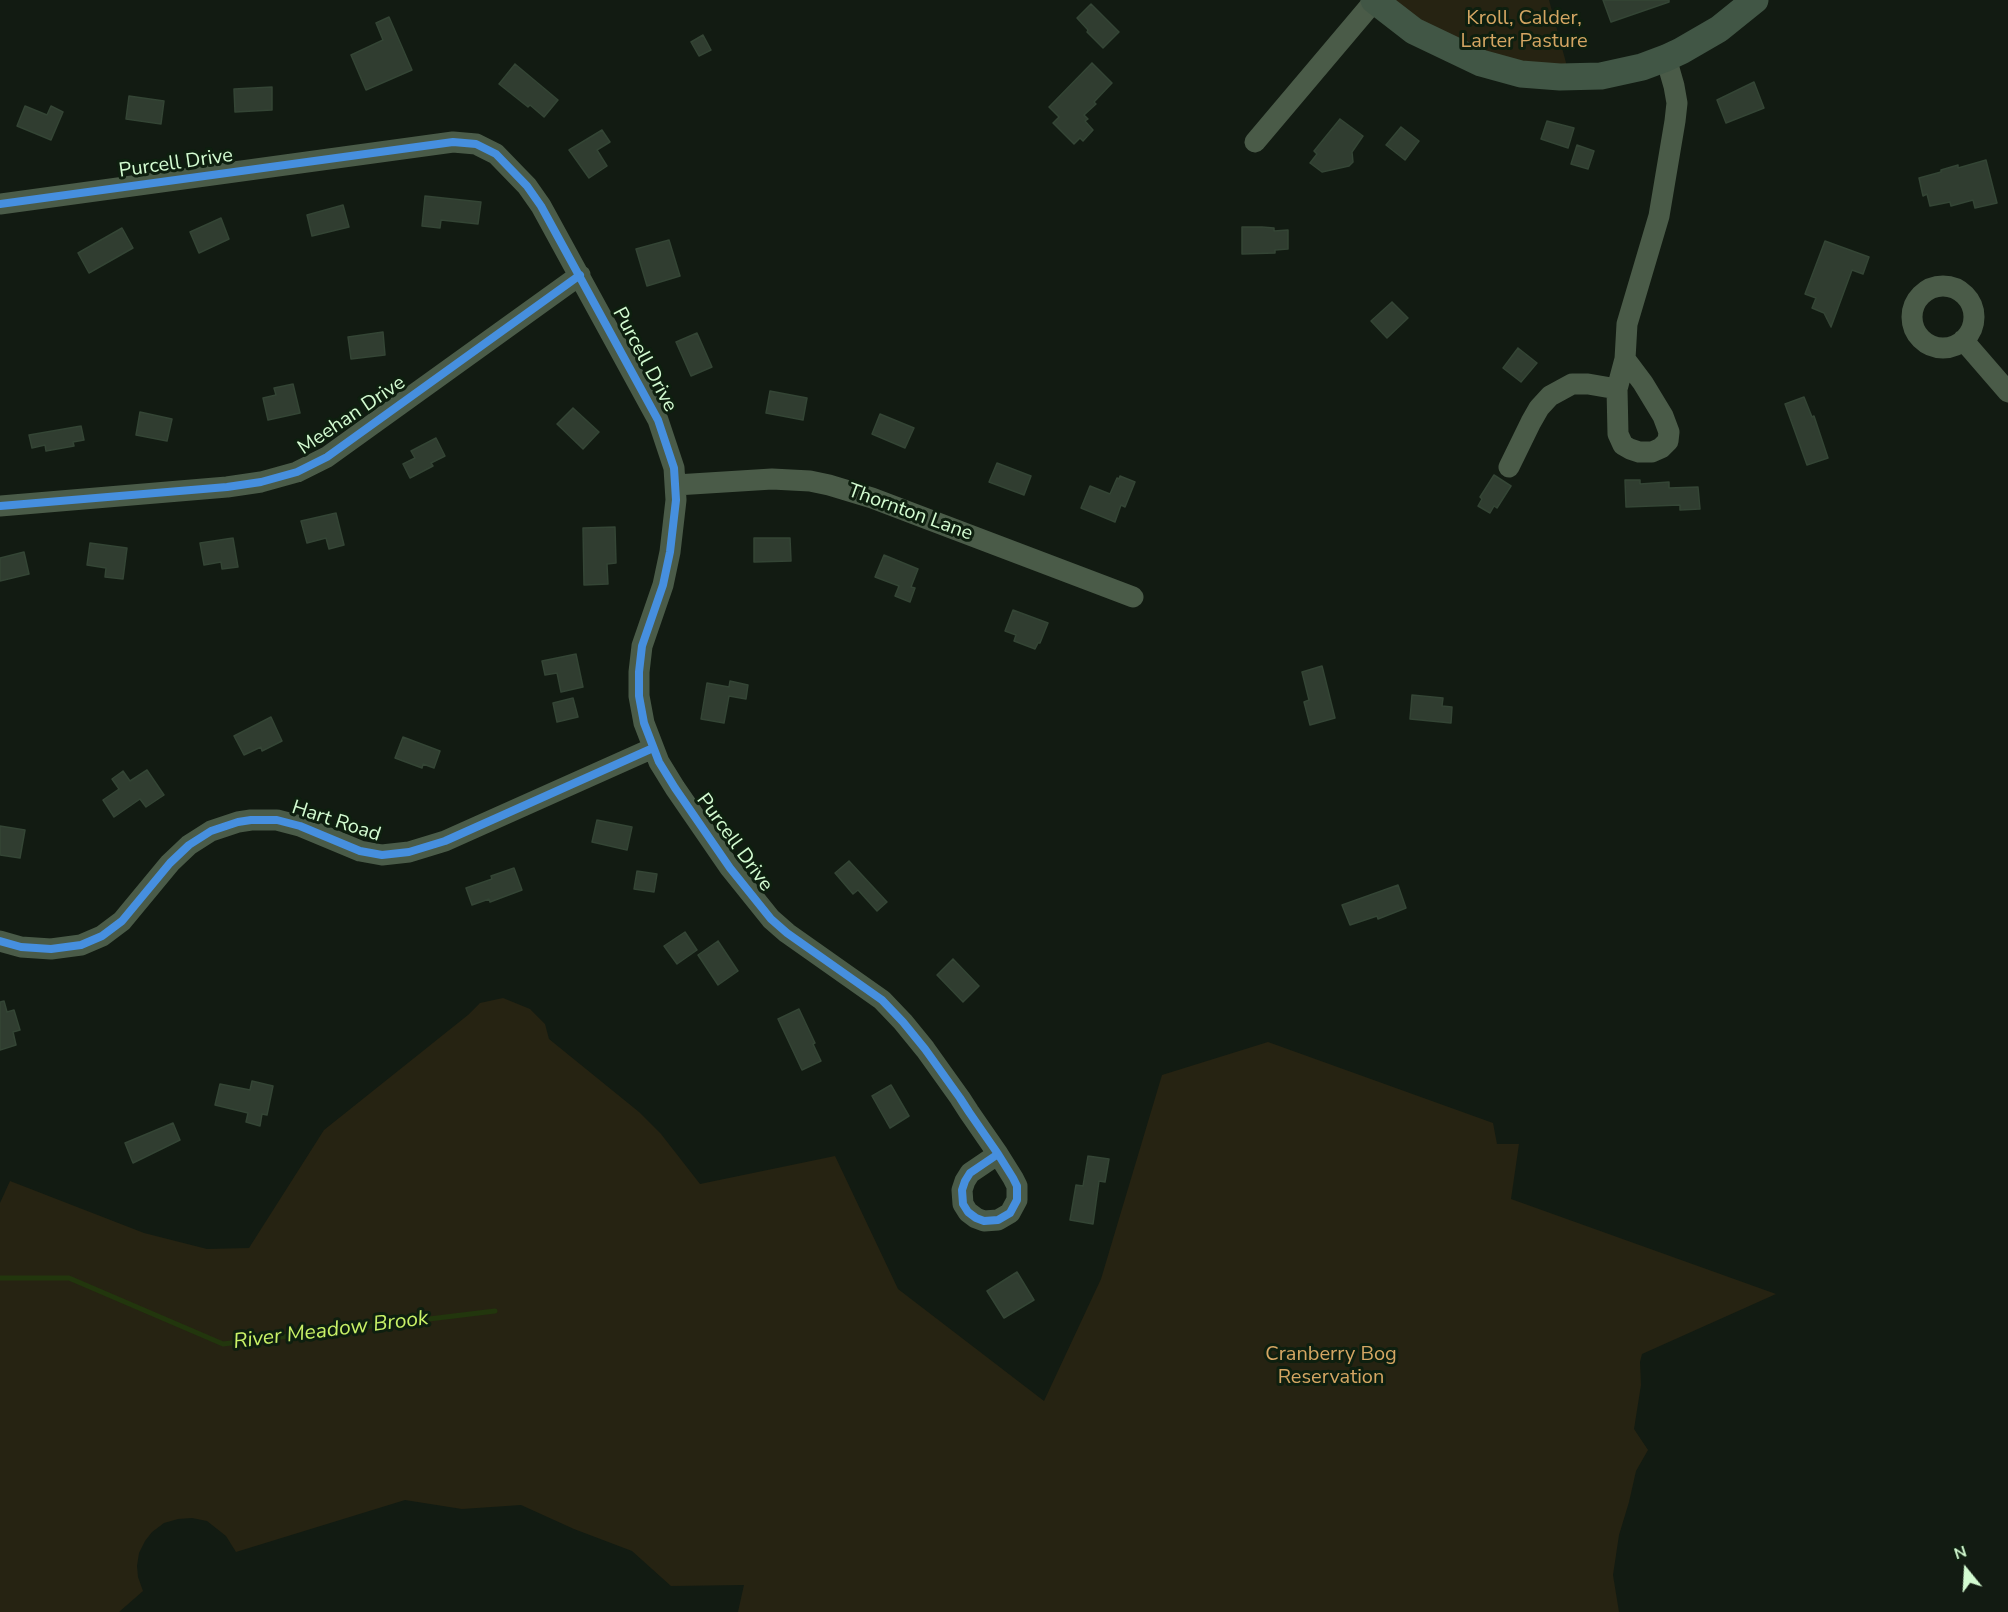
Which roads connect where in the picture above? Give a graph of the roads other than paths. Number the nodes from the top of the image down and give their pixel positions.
1 (1375, 0) edge
2 (1755, 0) edge
3 (1666, 58) junction
4 (1255, 142) dead end
5 (0, 204) edge
6 (580, 275) junction
7 (1963, 340) dead end
8 (1624, 358) junction
9 (1617, 389) junction
10 (2008, 392) edge
11 (1509, 467) dead end
12 (676, 485) junction
13 (0, 506) edge
14 (1134, 597) dead end
15 (653, 748) junction
16 (0, 941) edge
17 (998, 1154) dead end

1 - 3 main road
1 - 4 street
2 - 3 main road
3 - 8 street
5 - 6 street, Purcell Drive
6 - 12 street, Purcell Drive
6 - 13 street, Meehan Drive
7 - 10 street
8 - 9 street
8 - 9 street
9 - 11 street
12 - 14 street, Thornton Lane
12 - 15 street, Purcell Drive
15 - 16 street, Hart Road
15 - 17 street, Purcell Drive

